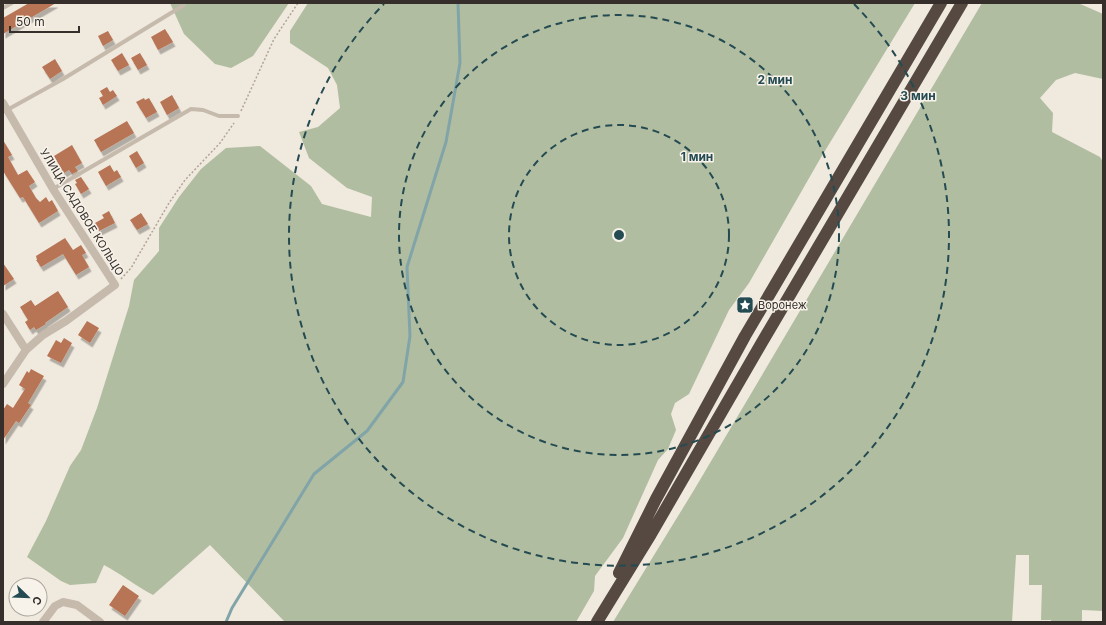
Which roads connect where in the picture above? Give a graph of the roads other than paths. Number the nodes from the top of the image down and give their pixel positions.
1 (12, 3) edge
2 (941, 3) edge
3 (962, 3) edge
4 (184, 5) dead end
5 (3, 8) edge
6 (5, 106) edge
7 (238, 116) road end
8 (53, 189) junction
9 (3, 314) edge
10 (26, 350) junction
11 (3, 384) edge
12 (43, 622) edge
13 (100, 622) edge
14 (594, 622) edge
15 (597, 622) edge

1 - 5 lane
2 - 14 highway
3 - 15 highway
4 - 6 lane
6 - 8 street, УЛИЦА САДОВОЕ КОЛЬЦО
7 - 8 lane
8 - 10 street, УЛИЦА САДОВОЕ КОЛЬЦО
9 - 10 street
10 - 11 street, УЛИЦА САДОВОЕ КОЛЬЦО
12 - 13 street

